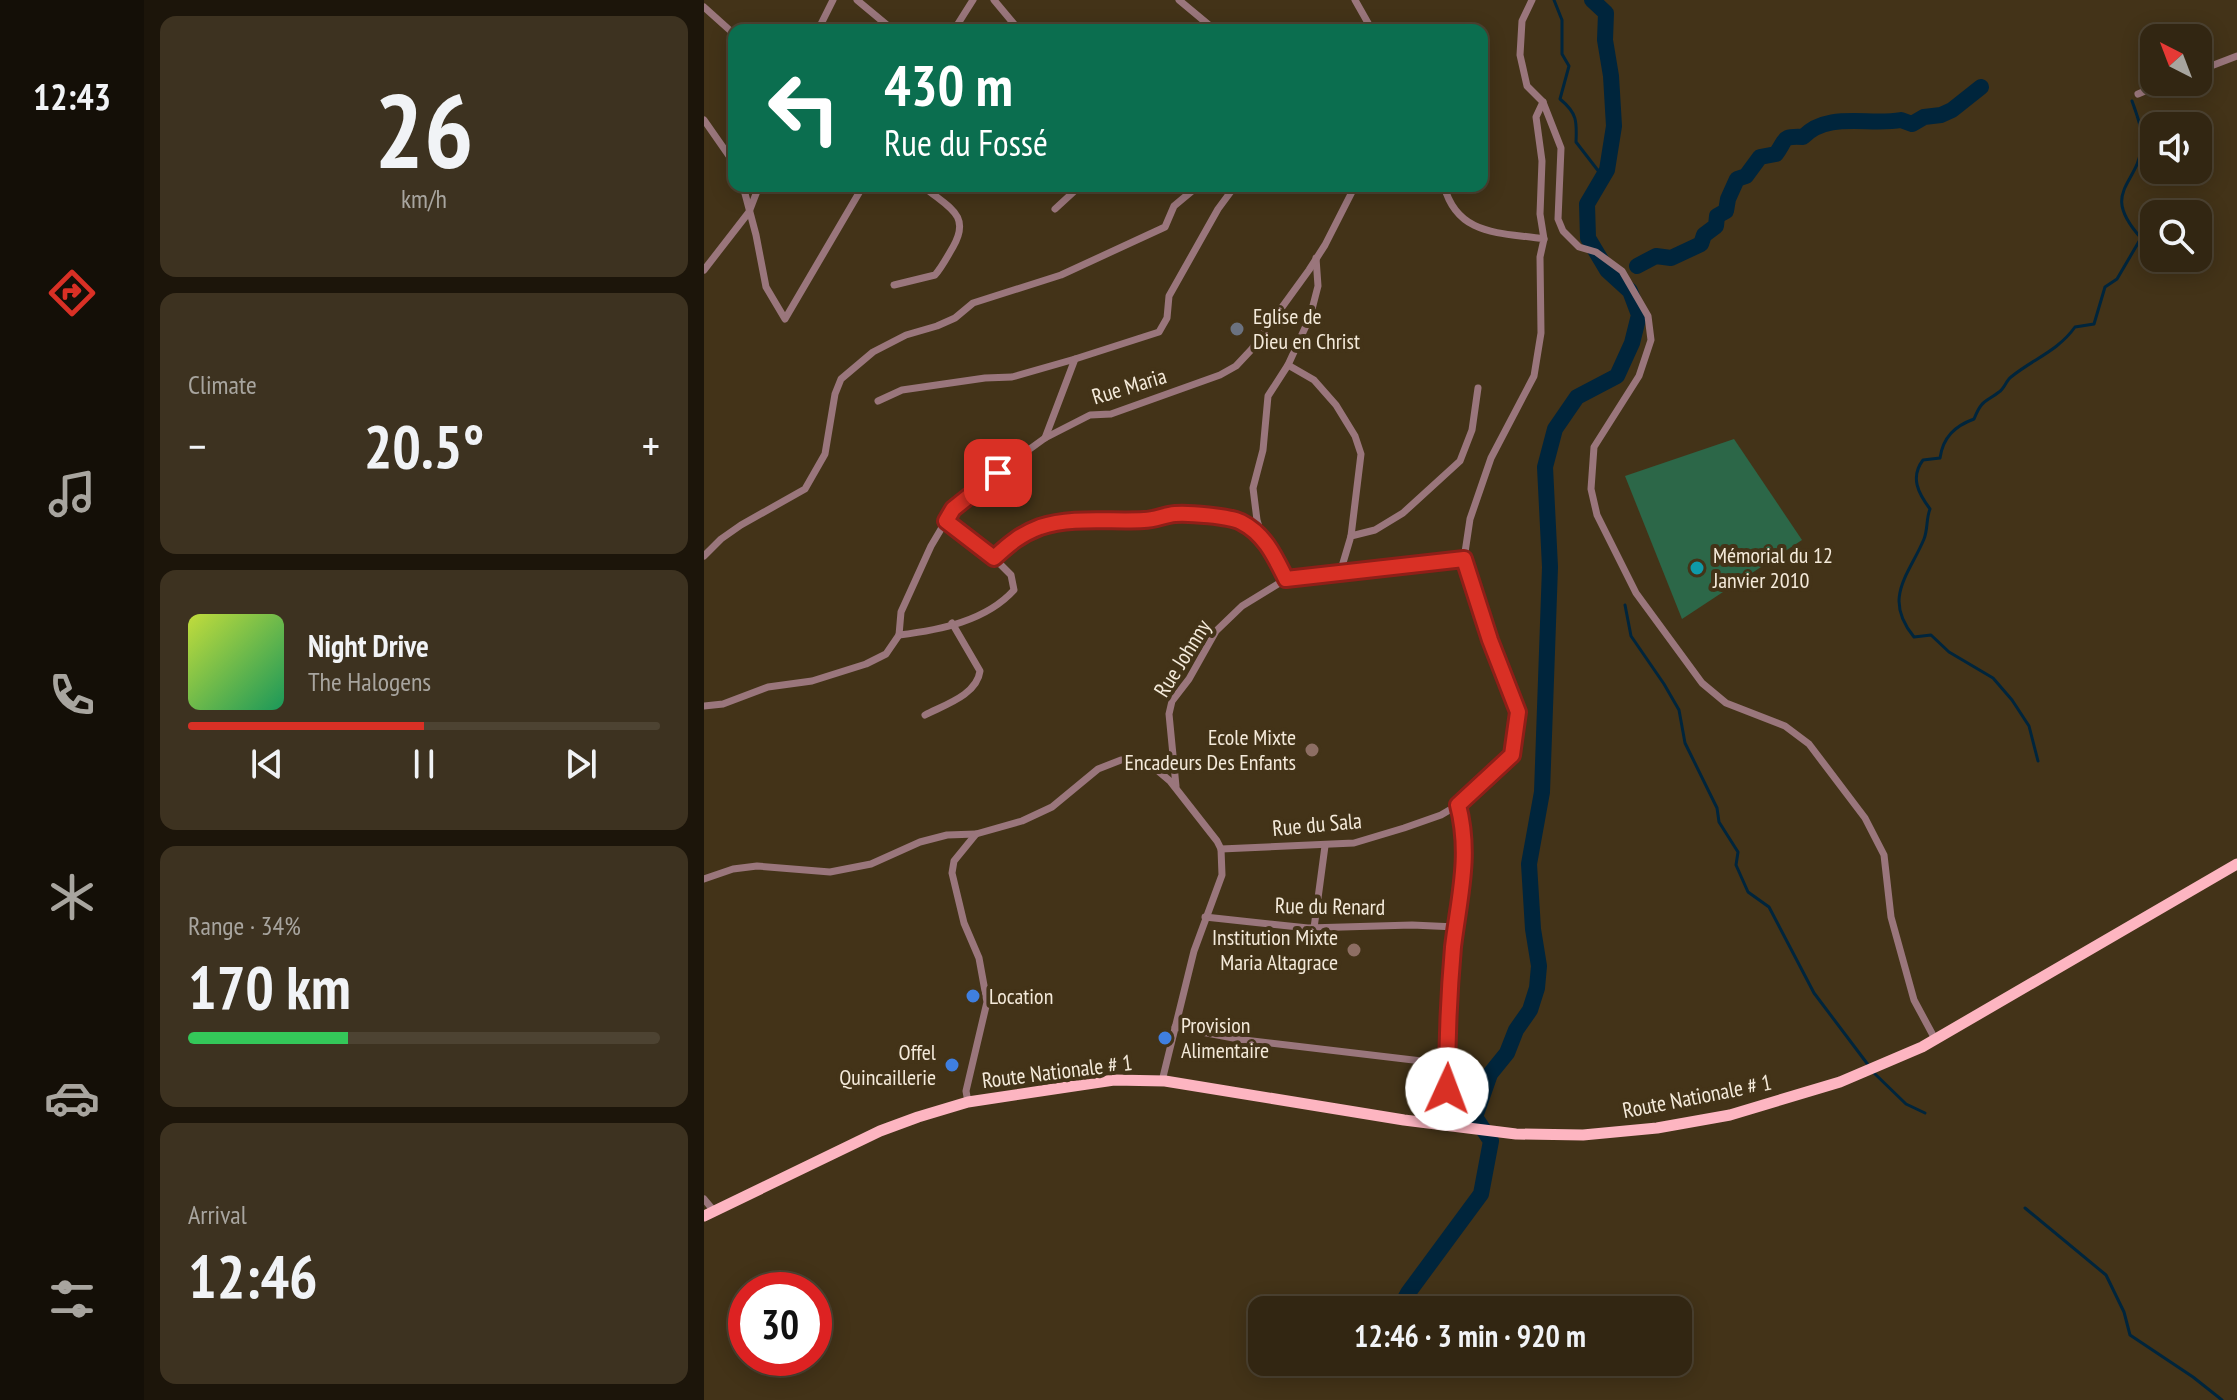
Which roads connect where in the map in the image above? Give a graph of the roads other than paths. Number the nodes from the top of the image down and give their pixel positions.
1 (710, 0) edge
2 (833, 0) edge
3 (857, 0) edge
4 (973, 0) edge
5 (994, 0) edge
6 (1179, 0) edge
7 (1355, 0) edge
8 (1532, 0) edge
9 (704, 8) edge
10 (821, 24) edge
11 (886, 24) edge
12 (958, 24) edge
13 (1014, 24) edge
14 (1208, 24) edge
15 (1369, 24) edge
16 (728, 29) edge
17 (2237, 56) edge
18 (2212, 66) edge
19 (1543, 102) junction
20 (704, 120) edge
21 (728, 154) edge
22 (744, 192) edge
23 (757, 192) edge
24 (859, 192) edge
25 (930, 192) edge
26 (1073, 192) edge
27 (1191, 192) edge
28 (1231, 192) edge
29 (1352, 192) edge
30 (1447, 192) edge
31 (1055, 209) dead end
32 (749, 212) junction
33 (1544, 239) junction
34 (1316, 258) junction
35 (704, 270) edge
36 (894, 285) dead end
37 (1075, 359) junction
38 (1288, 365) junction
39 (1478, 388) dead end
40 (878, 401) dead end
41 (1045, 438) junction
42 (946, 521) junction
43 (1351, 536) junction
44 (1263, 539) junction
45 (704, 556) edge
46 (994, 558) junction
47 (1464, 559) junction
48 (1340, 573) junction
49 (1286, 579) junction
50 (952, 623) junction
51 (899, 635) junction
52 (704, 706) edge
53 (925, 715) dead end
54 (1176, 788) junction
55 (1458, 805) junction
56 (976, 834) junction
57 (1325, 846) junction
58 (1221, 849) junction
59 (2237, 864) edge
60 (704, 879) edge
61 (1205, 917) junction
62 (1456, 927) junction
63 (1314, 928) junction
64 (1175, 1027) junction
65 (1935, 1039) junction
66 (1447, 1064) junction
67 (1162, 1081) junction
68 (968, 1102) junction
69 (1454, 1127) junction
70 (704, 1199) edge
71 (709, 1214) edge

1 - 9 street
2 - 10 street
3 - 11 street
4 - 12 street
5 - 13 street
6 - 14 street
7 - 15 street
8 - 19 street
9 - 16 street
17 - 18 street
19 - 33 street
19 - 65 street
20 - 21 street
22 - 32 street
23 - 32 street
24 - 32 street
25 - 36 street
26 - 31 street
27 - 45 street
28 - 37 street
29 - 34 street, Rue Maria
30 - 33 street
32 - 35 street
33 - 47 street
34 - 38 street
34 - 41 street, Rue Maria
37 - 40 street
37 - 41 street
38 - 43 street
38 - 44 street
39 - 43 street
41 - 42 street, Rue Maria
42 - 46 street
42 - 51 street, Rue Maria
43 - 48 street
44 - 46 street
44 - 49 street
46 - 50 street
47 - 48 street
47 - 55 street, Rue du Sala
48 - 49 street
49 - 54 street, Rue Johnny
50 - 51 street
50 - 53 street
51 - 52 street
54 - 56 street
54 - 58 street
55 - 57 street, Rue du Sala
55 - 62 street
56 - 60 street
56 - 68 street
57 - 58 street, Rue du Sala
57 - 63 street
58 - 61 street
59 - 65 main road, Route Nationale # 1
61 - 63 street, Rue du Renard
61 - 64 street
62 - 63 street, Rue du Renard
62 - 66 street
64 - 66 street
64 - 67 street
65 - 69 main road, Route Nationale # 1
66 - 69 street
67 - 68 main road, Route Nationale # 1
67 - 69 main road, Route Nationale # 1
68 - 71 main road, Route Nationale # 1
70 - 71 street

